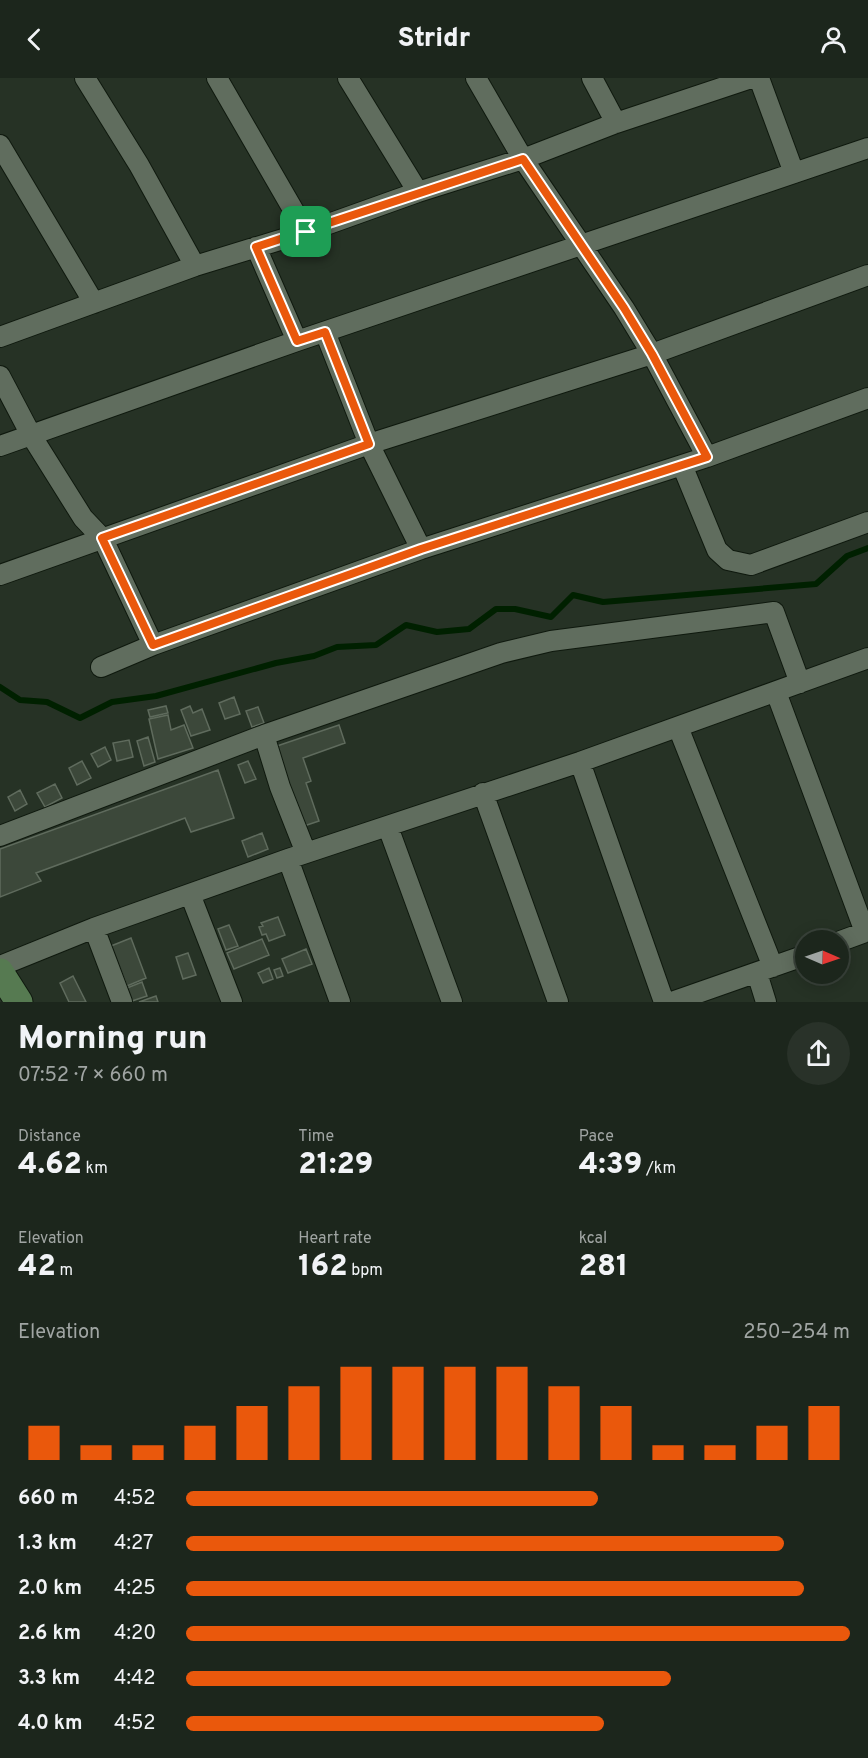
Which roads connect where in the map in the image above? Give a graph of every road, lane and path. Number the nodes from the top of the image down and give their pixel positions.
1 (84, 78) edge
2 (217, 78) edge
3 (348, 78) edge
4 (476, 78) edge
5 (592, 78) edge
6 (759, 78) edge
7 (742, 79) edge
8 (616, 123) junction
9 (0, 145) edge
10 (868, 148) edge
11 (523, 159) junction
12 (794, 173) junction
13 (418, 192) junction
14 (306, 232) junction
15 (582, 245) junction
16 (256, 247) junction
17 (195, 266) junction
18 (868, 275) edge
19 (94, 303) junction
20 (325, 332) junction
21 (0, 337) edge
22 (297, 341) junction
23 (652, 354) junction
24 (0, 376) edge
25 (868, 398) edge
26 (32, 435) junction
27 (369, 444) junction
28 (0, 446) edge
29 (707, 457) junction
30 (682, 465) junction
31 (868, 522) edge
32 (102, 538) junction
33 (421, 549) junction
34 (0, 575) edge
35 (153, 645) junction
36 (868, 658) edge
37 (101, 667) dead end
38 (800, 683) junction
39 (776, 692) junction
40 (678, 727) junction
41 (264, 735) junction
42 (580, 762) junction
43 (483, 793) junction
44 (388, 827) junction
45 (0, 836) edge
46 (306, 853) junction
47 (288, 859) junction
48 (190, 894) junction
49 (94, 928) junction
50 (867, 932) edge
51 (849, 938) edge
52 (795, 959) edge
53 (0, 966) edge
54 (765, 970) junction
55 (0, 972) edge
56 (19, 1002) edge
57 (122, 1002) edge
58 (232, 1002) edge
59 (340, 1002) edge
60 (452, 1002) edge
61 (558, 1002) edge
62 (664, 1002) edge
63 (672, 1002) edge
64 (766, 1002) edge

1 - 17 street
2 - 14 street
3 - 13 street
4 - 11 street
5 - 8 street
6 - 12 street
7 - 8 street
8 - 11 street
9 - 19 street
10 - 12 street
11 - 13 street
11 - 15 street
12 - 15 street
13 - 14 street
14 - 16 street
15 - 20 street
15 - 23 street
16 - 17 street
16 - 22 street
17 - 19 street
18 - 23 street
19 - 21 street
20 - 22 street
20 - 27 street
22 - 26 street
23 - 27 street
23 - 29 street
24 - 26 street
25 - 29 street
26 - 28 street
26 - 32 street
27 - 32 street
27 - 33 street
29 - 30 street
30 - 31 street
30 - 33 street
32 - 34 street
32 - 35 street
33 - 35 street
35 - 37 street
36 - 38 street
38 - 39 street
38 - 41 street
39 - 40 street
39 - 50 street
40 - 42 street
40 - 54 street
41 - 45 street
41 - 46 street
42 - 43 street
42 - 62 street
43 - 44 street
43 - 61 street
44 - 46 street
44 - 60 street
46 - 47 street
47 - 48 street
47 - 59 street
48 - 49 street
48 - 58 street
49 - 53 street
49 - 57 street
50 - 51 street
52 - 54 street
54 - 63 street
54 - 64 street
55 - 56 street

